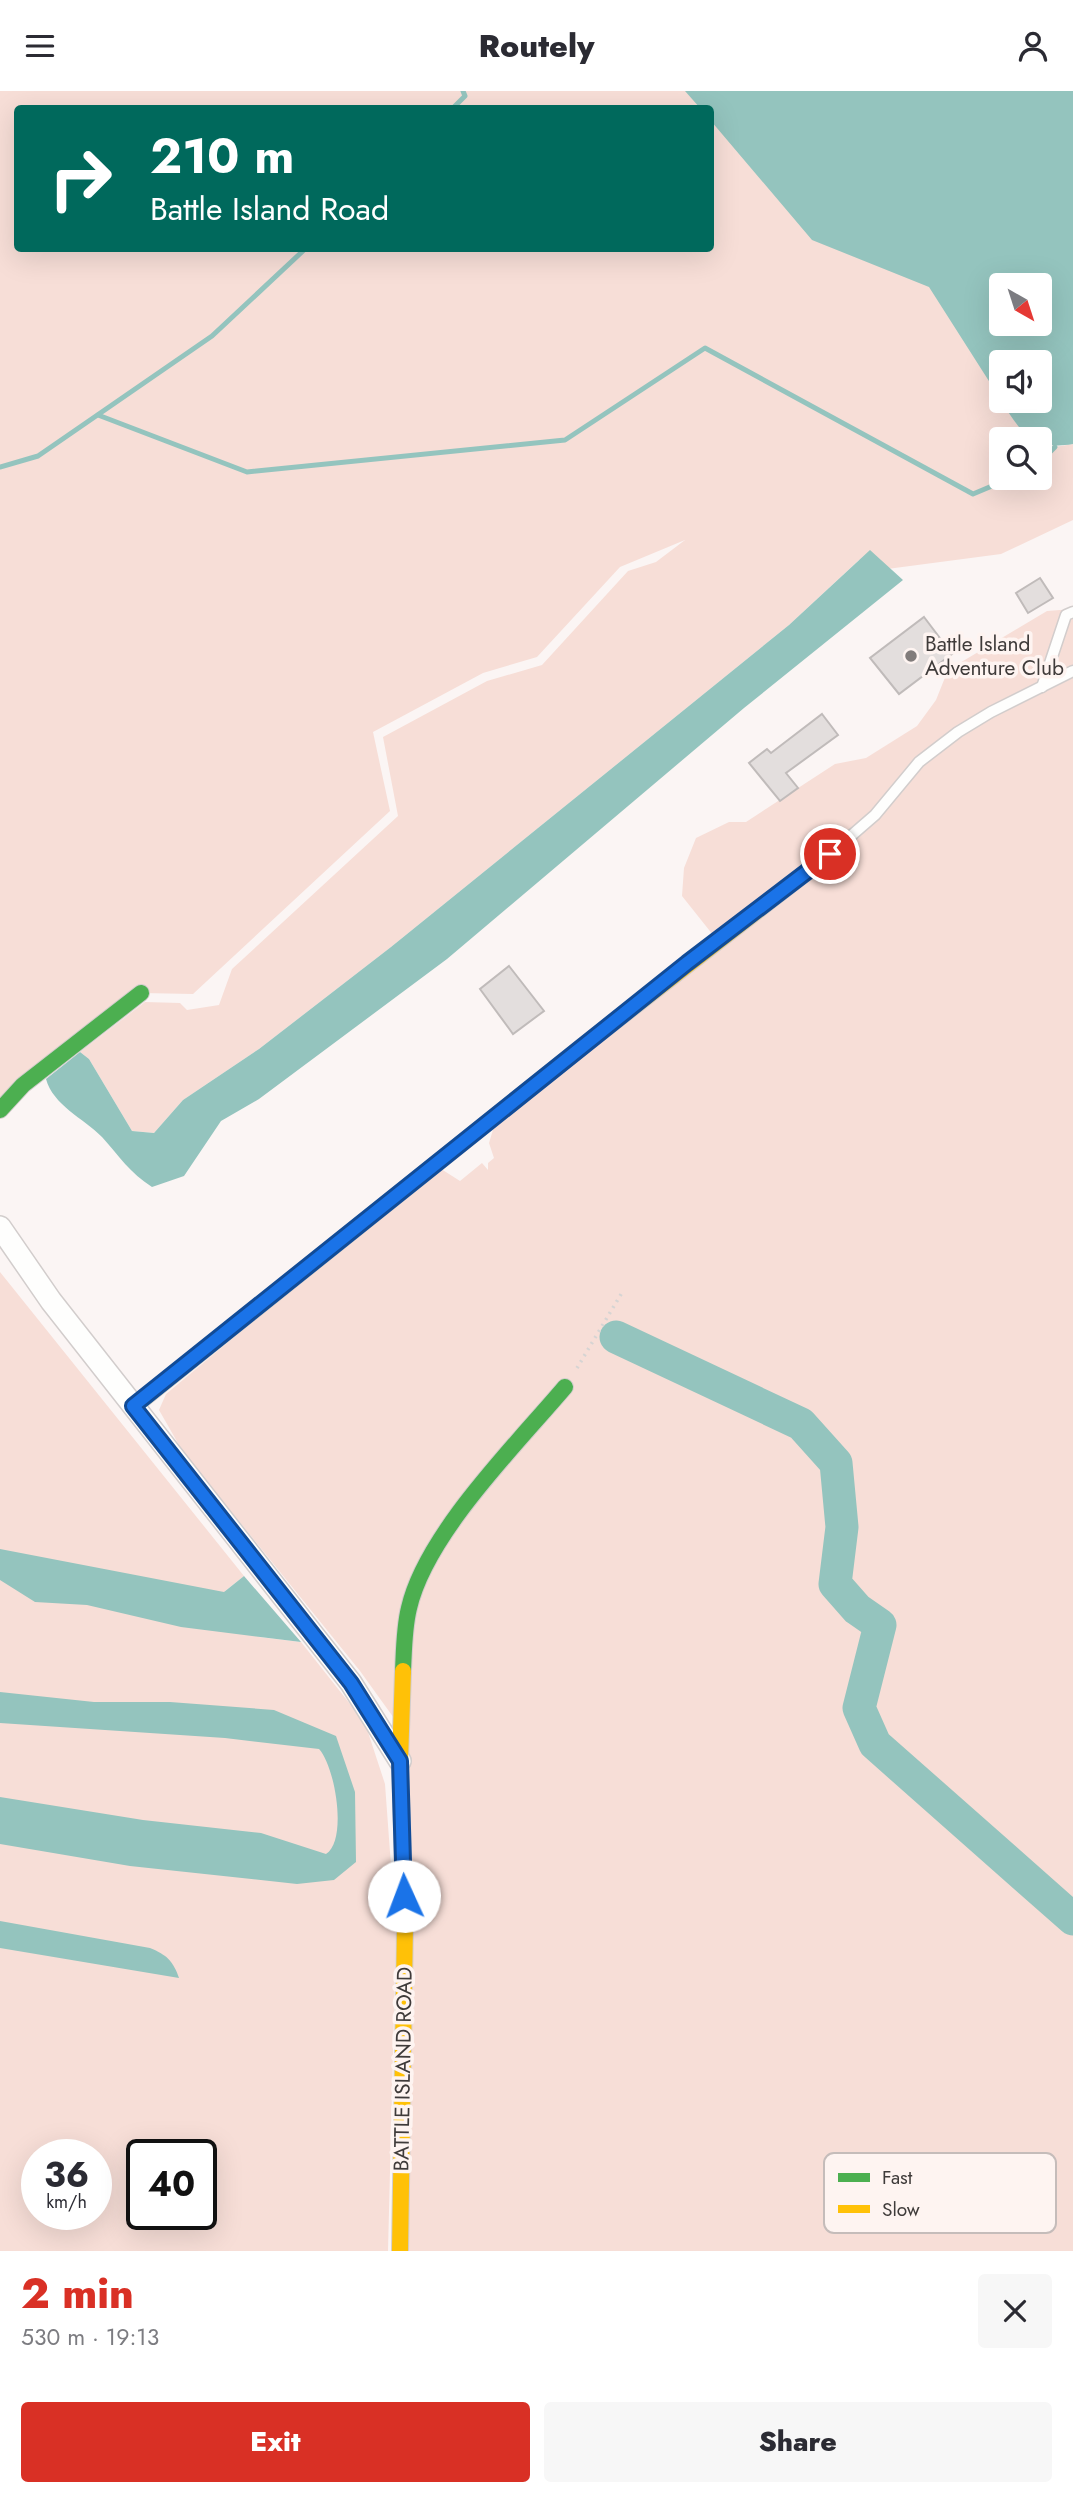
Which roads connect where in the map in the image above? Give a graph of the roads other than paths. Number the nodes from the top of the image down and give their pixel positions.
1 (1073, 612) edge
2 (1073, 671) edge
3 (1042, 687) junction
4 (830, 854) joint
5 (141, 993) dead end
6 (0, 1110) edge
7 (0, 1227) edge
8 (565, 1387) road end
9 (133, 1406) junction
10 (400, 1761) junction
11 (400, 2251) edge

1 - 3 lane
2 - 3 lane
3 - 4 lane
4 - 9 street
5 - 6 street
7 - 9 street
8 - 10 street, BATTLE ISLAND ROAD
9 - 10 street
10 - 11 street, BATTLE ISLAND ROAD

